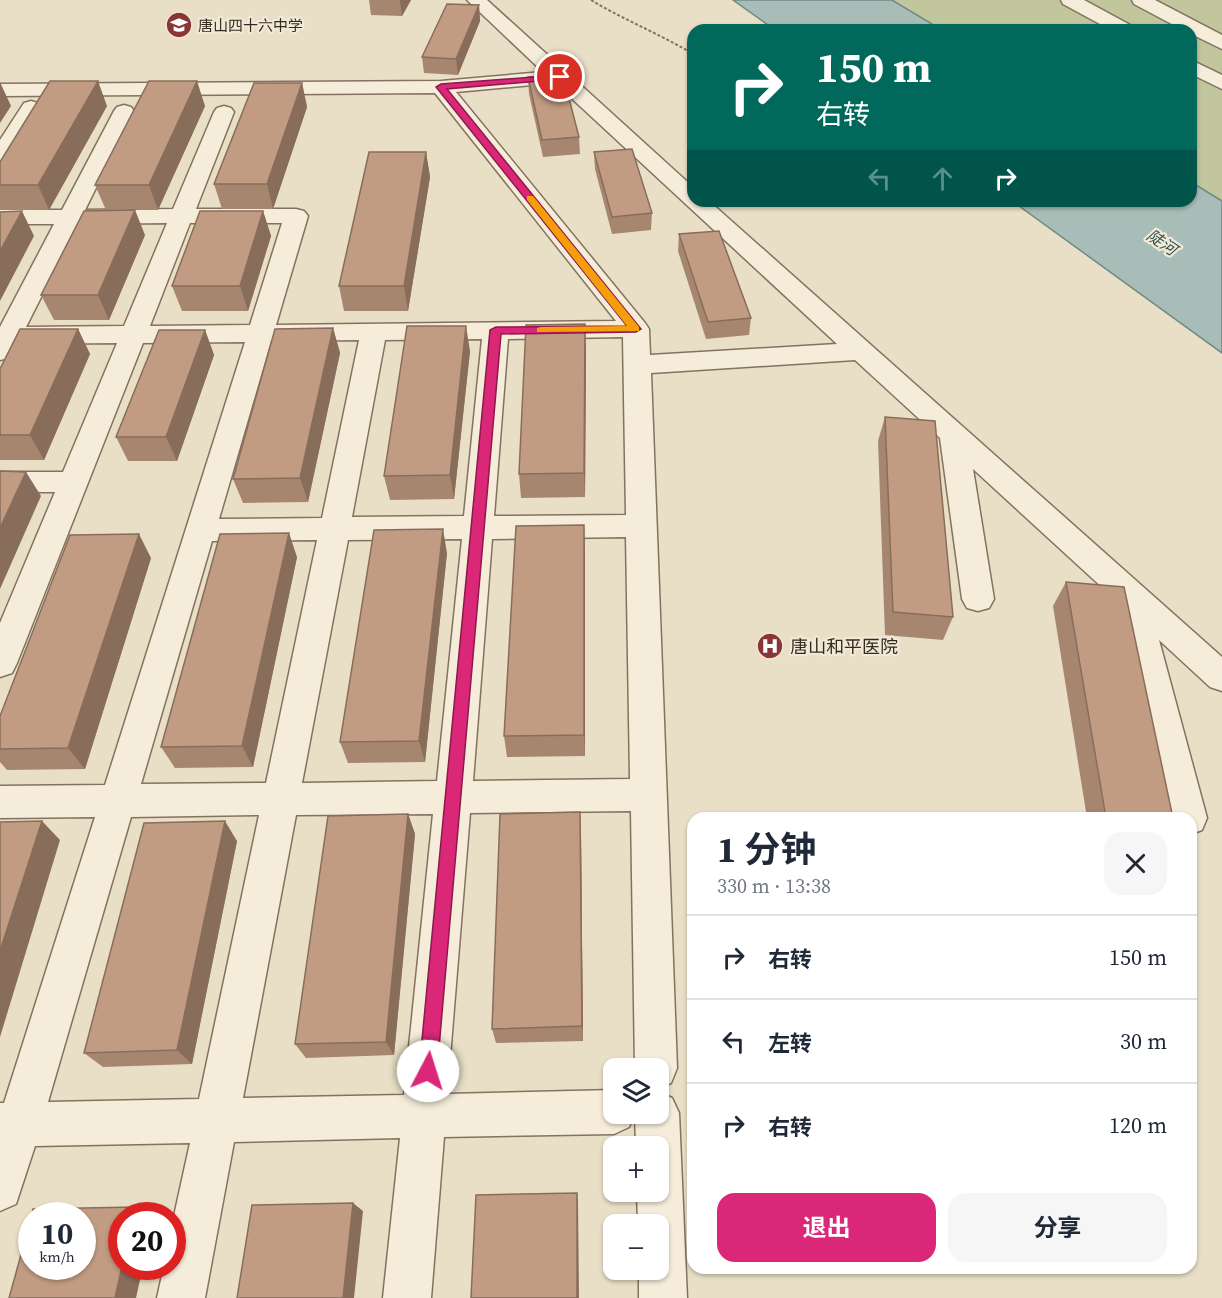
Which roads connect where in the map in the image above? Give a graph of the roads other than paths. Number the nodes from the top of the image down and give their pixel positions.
1 (477, 0) edge
2 (1070, 0) edge
3 (1141, 0) edge
4 (1114, 24) edge
5 (1186, 24) edge
6 (1197, 30) edge
7 (1222, 43) edge
8 (1197, 69) edge
9 (560, 77) junction
10 (1222, 83) edge
11 (441, 87) junction
12 (0, 90) edge
13 (31, 107) edge
14 (124, 111) dead end
15 (224, 112) dead end
16 (0, 158) edge
17 (687, 194) edge
18 (702, 207) edge
19 (0, 217) edge
20 (70, 217) junction
21 (181, 217) junction
22 (636, 329) junction
23 (496, 330) junction
24 (374, 332) junction
25 (261, 333) junction
26 (134, 335) junction
27 (3, 342) edge
28 (862, 351) junction
29 (636, 365) junction
30 (952, 432) junction
31 (0, 482) edge
32 (74, 482) junction
33 (641, 526) junction
34 (477, 527) junction
35 (335, 528) junction
36 (200, 530) junction
37 (1131, 594) junction
38 (978, 600) dead end
39 (0, 663) edge
40 (1222, 677) edge
41 (649, 795) junction
42 (453, 797) junction
43 (281, 799) junction
44 (118, 801) junction
45 (0, 802) edge
46 (1187, 812) edge
47 (656, 1058) edge
48 (603, 1112) edge
49 (424, 1116) junction
50 (216, 1120) junction
51 (10, 1124) edge
52 (0, 1188) edge
53 (660, 1202) edge
54 (181, 1298) edge
55 (407, 1298) edge
56 (663, 1298) edge

1 - 9 street
2 - 4 street
3 - 5 street
6 - 7 street
8 - 10 street
9 - 11 street
9 - 17 street
11 - 12 street
11 - 22 street
13 - 16 street
14 - 20 street
15 - 21 street
18 - 28 street
19 - 20 street
20 - 21 street
20 - 27 street
21 - 25 street
21 - 26 street
22 - 23 street
22 - 29 street
23 - 24 street
23 - 34 street
24 - 25 street
24 - 35 street
25 - 26 street
25 - 36 street
26 - 27 street
26 - 32 street
28 - 29 street
28 - 30 street
29 - 33 street
30 - 37 street
30 - 38 street
31 - 32 street
32 - 39 street
33 - 34 street
33 - 41 street
34 - 35 street
34 - 42 street
35 - 36 street
35 - 43 street
36 - 44 street
37 - 40 street
37 - 46 street
41 - 42 street
41 - 47 street
42 - 43 street
42 - 49 street
43 - 44 street
43 - 50 street
44 - 45 street
44 - 51 street
48 - 49 street
49 - 50 street
49 - 55 street
50 - 51 street
50 - 54 street
51 - 52 street
53 - 56 street

